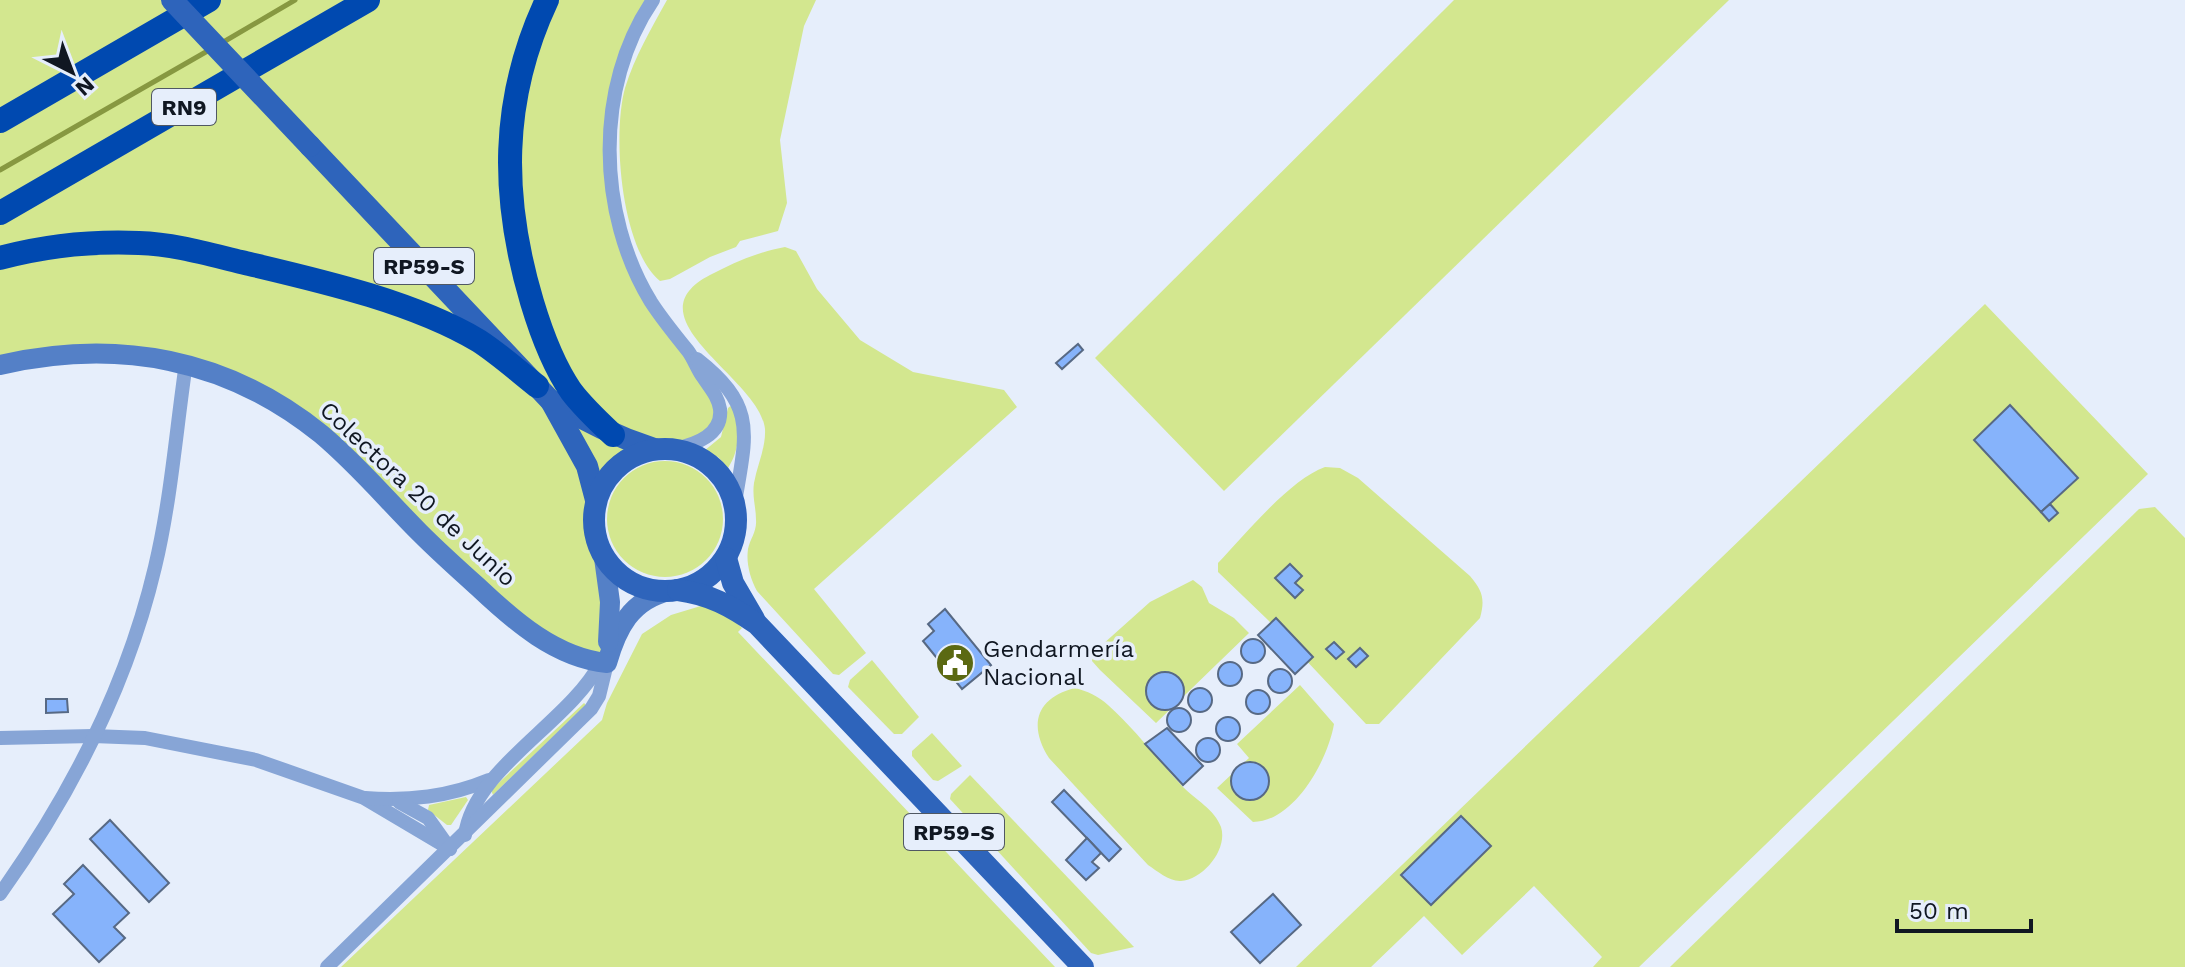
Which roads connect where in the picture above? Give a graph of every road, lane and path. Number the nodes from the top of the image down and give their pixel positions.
1 (172, 0) edge
2 (209, 0) edge
3 (368, 0) edge
4 (547, 0) edge
5 (653, 0) edge
6 (69, 81) junction
7 (0, 103) edge
8 (0, 121) edge
9 (0, 213) edge
10 (0, 258) edge
11 (690, 353) junction
12 (186, 363) junction
13 (0, 365) edge
14 (544, 393) junction
15 (613, 435) junction
16 (664, 449) junction
17 (596, 500) junction
18 (735, 503) junction
19 (604, 558) junction
20 (726, 558) junction
21 (674, 591) junction
22 (757, 624) junction
23 (604, 663) junction
24 (93, 736) junction
25 (0, 738) edge
26 (492, 779) junction
27 (364, 798) junction
28 (396, 800) junction
29 (465, 835) junction
30 (450, 849) junction
31 (0, 894) edge
32 (327, 967) edge
33 (1083, 967) edge

1 - 14 main road, RP59-S, bridge
2 - 6 highway
3 - 9 highway, RN9
4 - 15 highway
5 - 11 street
6 - 7 highway
6 - 8 highway
10 - 14 highway
11 - 16 street
11 - 18 street
12 - 13 main road, Colectora 20 de Junio
12 - 23 main road, Colectora 20 de Junio
12 - 24 street
14 - 15 main road, RP59-S
14 - 17 main road, RP59-S
15 - 16 main road, RP59-S
16 - 17 main road
16 - 18 main road
17 - 19 main road
18 - 20 main road
19 - 21 main road
19 - 23 main road
20 - 21 main road
20 - 22 main road, RP59-S
21 - 22 main road, RP59-S
21 - 23 main road
22 - 33 main road, RP59-S
23 - 26 street
23 - 29 street
24 - 25 street
24 - 27 street
24 - 31 street
26 - 28 street
26 - 29 street
27 - 28 street
27 - 30 street
28 - 30 street
29 - 30 street
30 - 32 street

